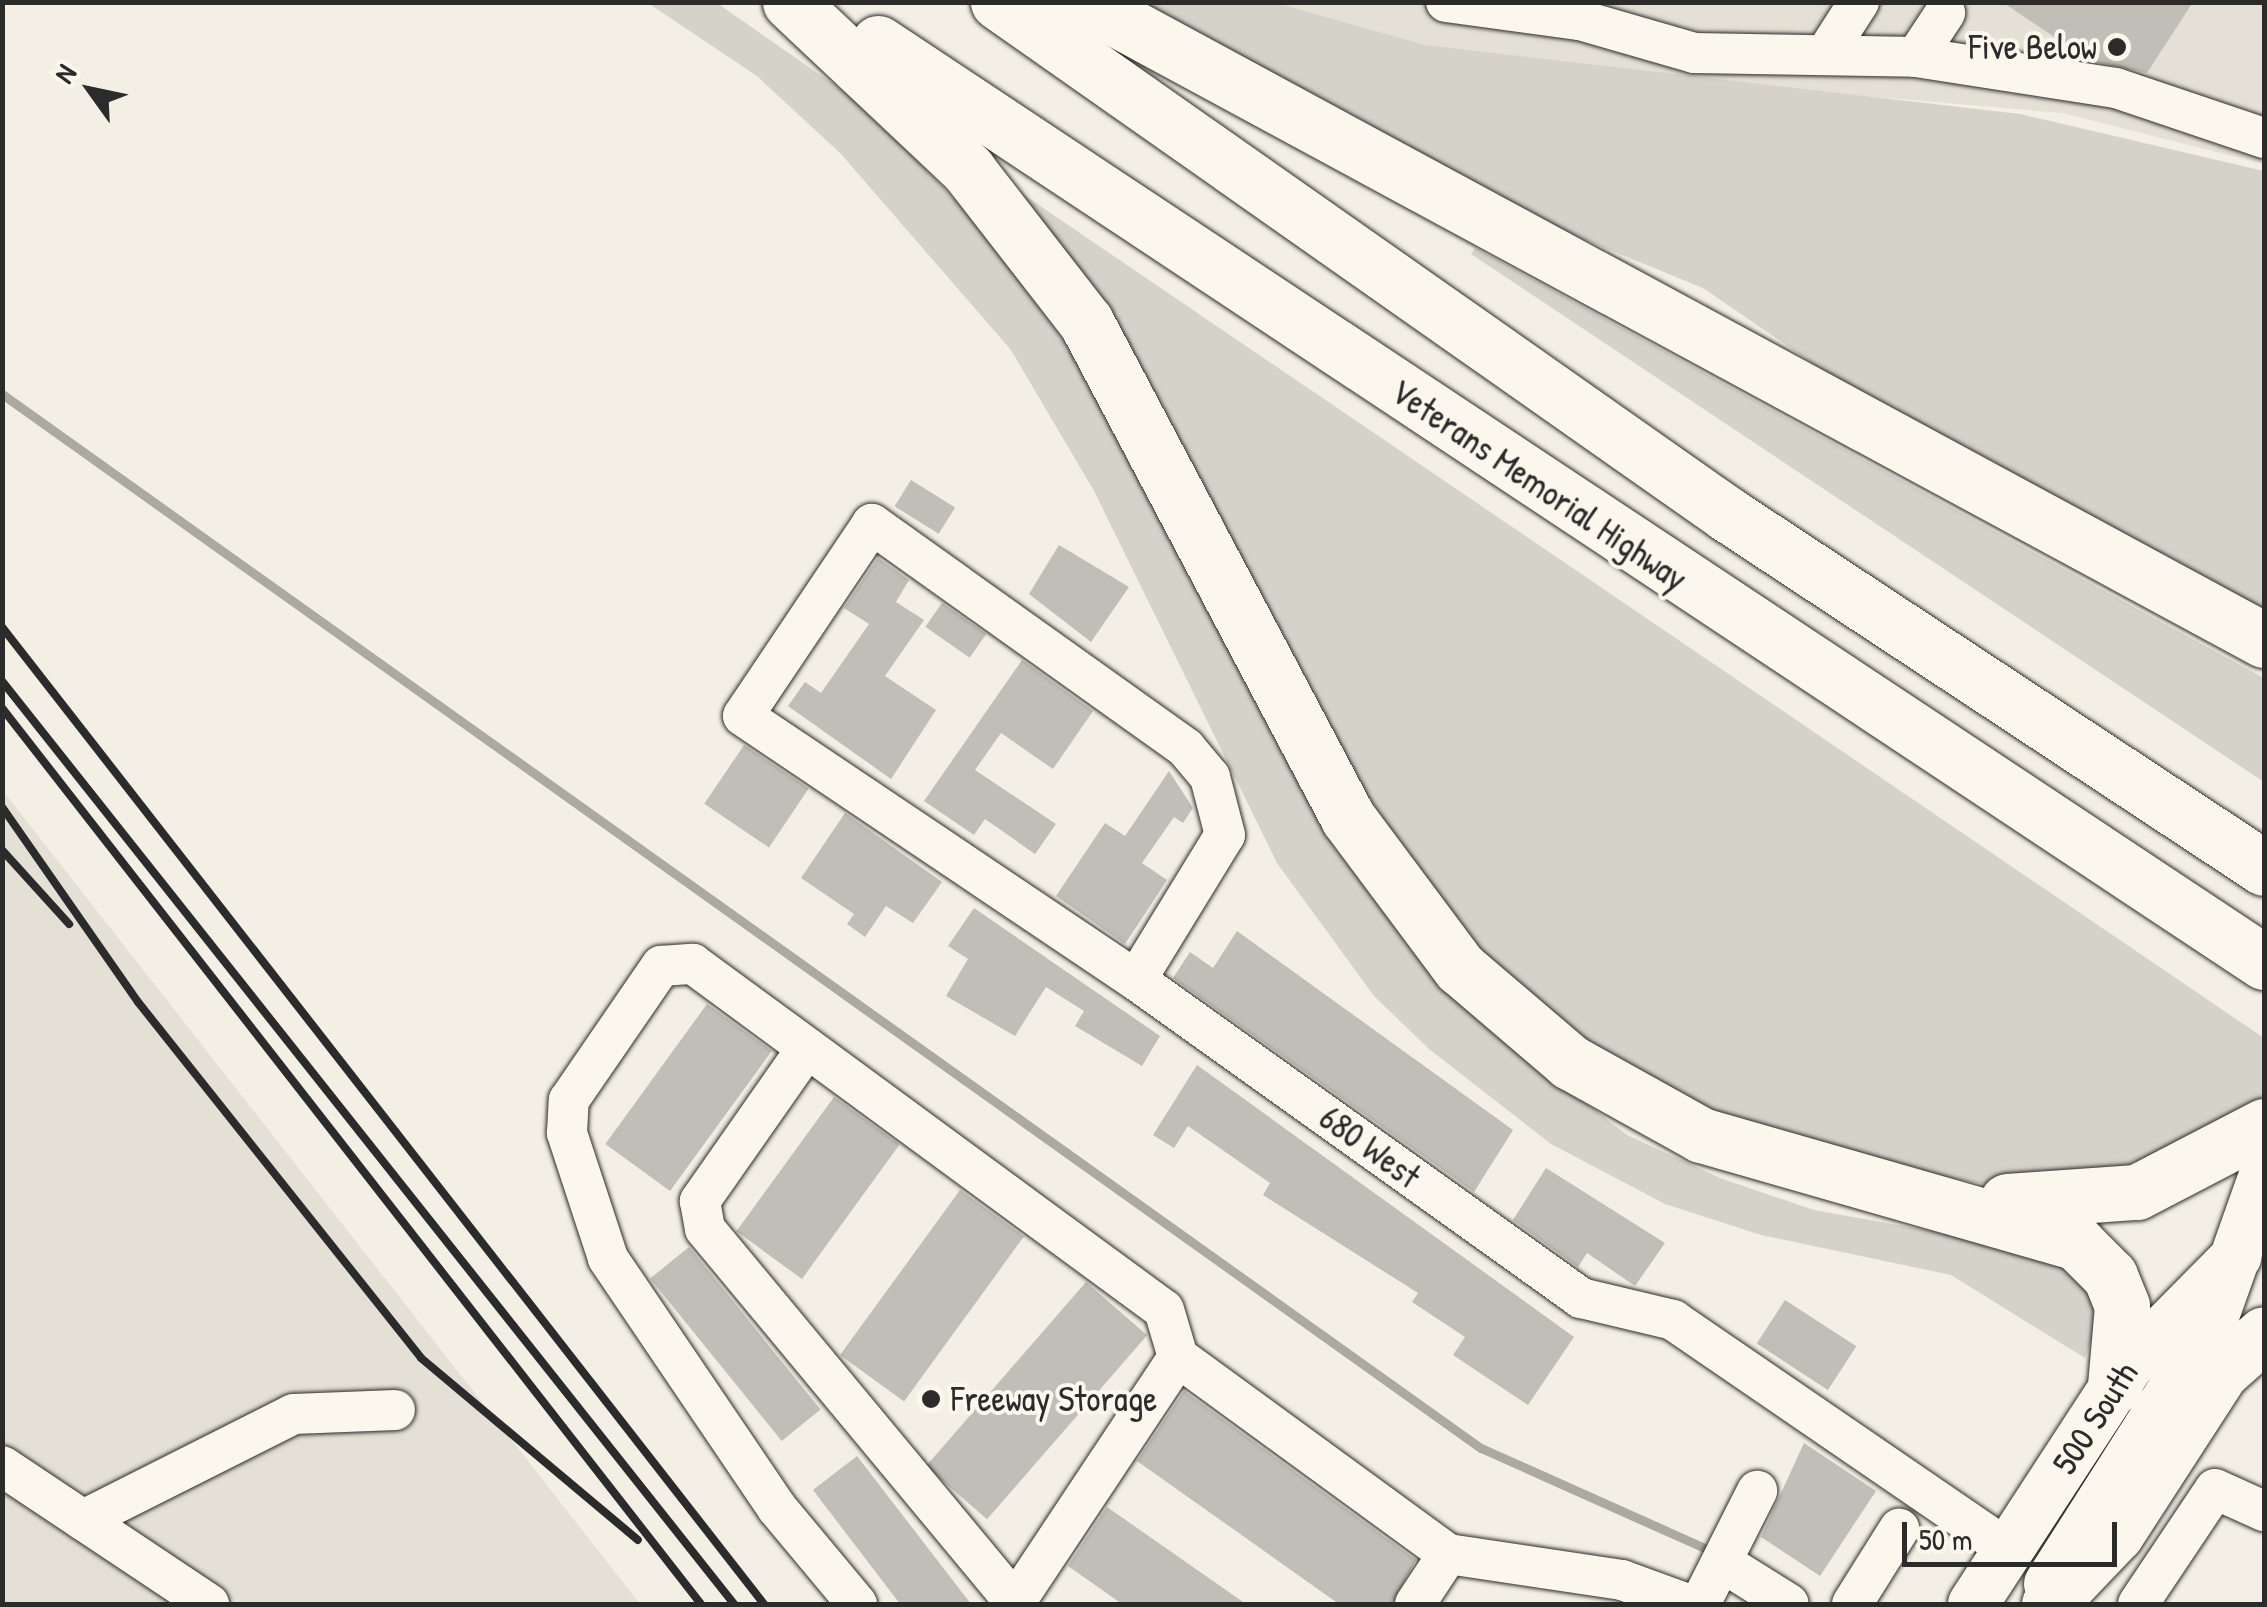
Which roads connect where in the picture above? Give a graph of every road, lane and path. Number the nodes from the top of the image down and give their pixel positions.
1 (790, 2) edge
2 (818, 2) edge
3 (998, 2) edge
4 (1069, 2) edge
5 (1446, 2) edge
6 (1859, 2) edge
7 (1945, 13) dead end
8 (1825, 56) junction
9 (1916, 57) junction
10 (2261, 131) edge
11 (2264, 640) edge
12 (2264, 868) edge
13 (2264, 962) edge
14 (1136, 980) junction
15 (808, 1048) junction
16 (2264, 1126) edge
17 (2264, 1175) edge
18 (1900, 1192) junction
19 (2253, 1244) edge
20 (2264, 1334) edge
21 (1178, 1357) junction
22 (2115, 1386) junction
23 (395, 1410) dead end
24 (2, 1466) edge
25 (1756, 1491) dead end
26 (2264, 1511) edge
27 (83, 1520) junction
28 (1899, 1529) dead end
29 (2008, 1550) junction
30 (1448, 1554) junction
31 (1725, 1564) junction
32 (1015, 1603) edge
33 (210, 1604) edge
34 (857, 1604) edge
35 (1415, 1604) edge
36 (1688, 1604) edge
37 (1700, 1604) edge
38 (1789, 1604) edge
39 (1852, 1604) edge
40 (1973, 1604) edge
41 (2036, 1604) edge
42 (2050, 1604) edge
43 (2138, 1604) edge

1 - 18 highway
2 - 13 highway, Veterans Memorial Highway
3 - 12 highway
4 - 11 highway
5 - 8 lane
6 - 8 lane
7 - 9 lane
8 - 9 lane
9 - 10 lane
14 - 14 lane, 680 West
14 - 29 lane, 680 West
15 - 21 lane
15 - 32 lane
15 - 34 lane
16 - 18 highway
17 - 19 main road, 500 South
18 - 22 highway
19 - 22 main road, 500 South
19 - 41 main road, 500 South
20 - 42 highway
21 - 30 lane
21 - 32 lane
22 - 29 main road, 500 South
23 - 27 lane
24 - 27 lane
25 - 31 lane
26 - 43 lane
27 - 33 lane
28 - 39 lane
29 - 40 main road, 500 South
30 - 35 lane
30 - 36 lane
31 - 37 lane
31 - 38 lane

